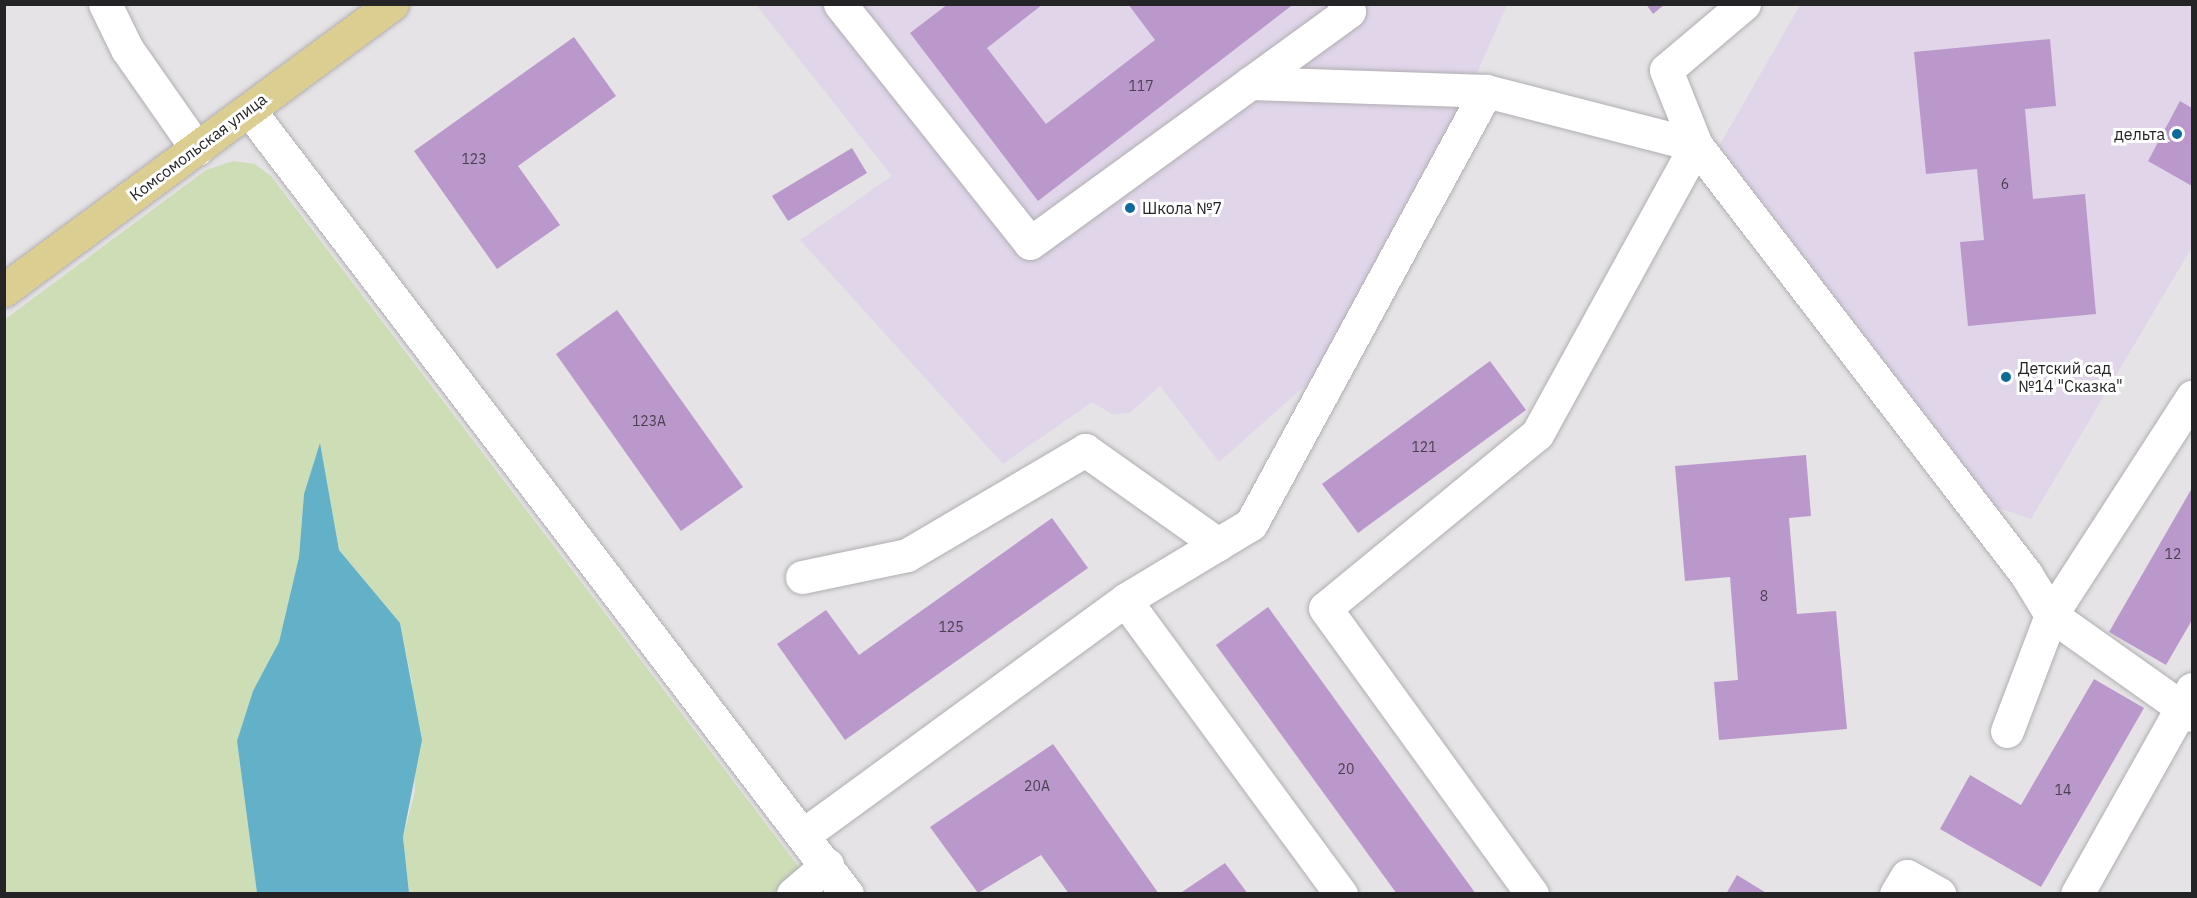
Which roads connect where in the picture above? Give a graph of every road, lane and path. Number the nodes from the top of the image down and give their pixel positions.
1 (96, 4) edge
2 (105, 4) edge
3 (392, 4) edge
4 (840, 4) edge
5 (1344, 4) edge
6 (1744, 4) edge
7 (127, 49) junction
8 (1250, 83) junction
9 (1486, 91) junction
10 (249, 110) junction
11 (1696, 145) junction
12 (197, 149) junction
13 (4, 290) edge
14 (2193, 397) edge
15 (1218, 544) junction
16 (802, 577) dead end
17 (1125, 600) junction
18 (2051, 615) junction
19 (2188, 704) edge
20 (2007, 730) dead end
21 (803, 835) junction
22 (827, 865) junction
23 (793, 894) edge
24 (848, 894) edge
25 (1341, 894) edge
26 (1532, 894) edge
27 (1896, 894) edge
28 (1940, 894) edge
29 (2077, 894) edge

1 - 7 street
2 - 7 street
3 - 10 main road, Комсомольская улица
4 - 8 street
5 - 8 street
6 - 11 street
7 - 12 street
8 - 9 street
9 - 11 street
9 - 15 street
10 - 12 main road, Комсомольская улица
10 - 21 street
11 - 18 street
11 - 26 street
12 - 13 main road, Комсомольская улица
14 - 18 street
15 - 16 street
15 - 17 street
17 - 21 street
17 - 25 street
18 - 19 street
18 - 20 street
19 - 29 street
21 - 22 street
22 - 23 street
22 - 24 street
27 - 28 street

